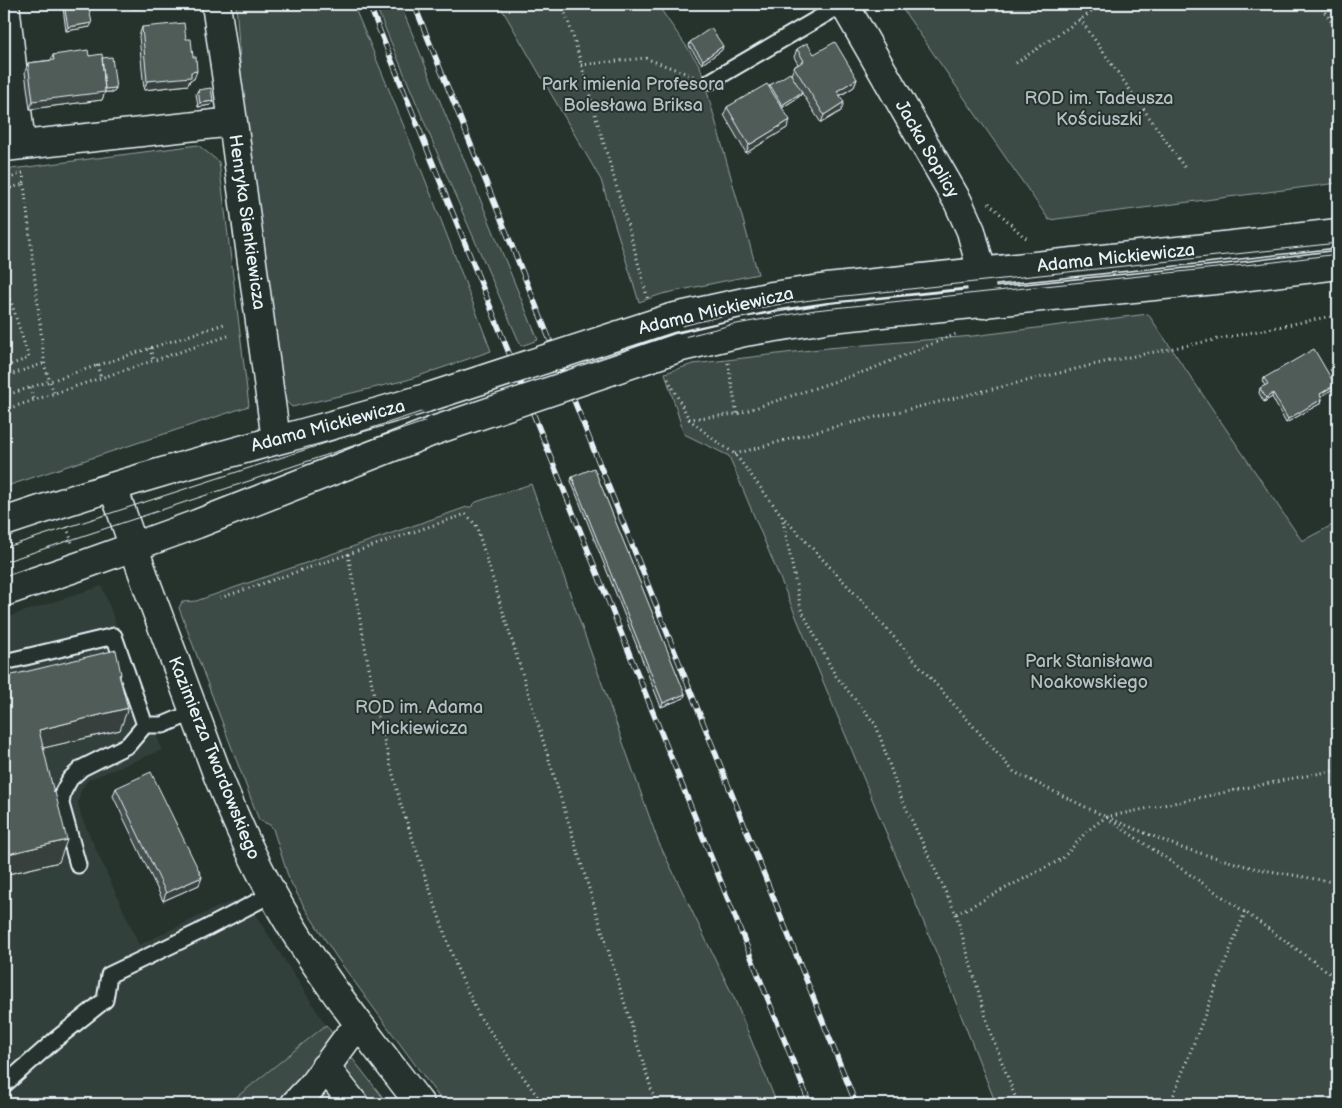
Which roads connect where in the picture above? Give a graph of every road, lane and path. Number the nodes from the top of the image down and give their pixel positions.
1 (5, 4) edge
2 (216, 4) edge
3 (562, 4) edge
4 (843, 4) edge
5 (1103, 4) edge
6 (1319, 4) edge
7 (1080, 19) junction
8 (1338, 31) edge
9 (1016, 63) dead end
10 (581, 66) junction
11 (711, 81) joint
12 (233, 122) junction
13 (12, 146) edge
14 (1185, 168) dead end
15 (4, 182) edge
16 (24, 184) junction
17 (4, 190) edge
18 (986, 200) dead end
19 (1338, 233) edge
20 (1029, 240) dead end
21 (1338, 265) edge
22 (981, 272) junction
23 (4, 280) edge
24 (983, 304) junction
25 (660, 312) junction
26 (1337, 315) edge
27 (224, 324) dead end
28 (962, 328) dead end
29 (228, 336) dead end
30 (150, 348) junction
31 (727, 357) dead end
32 (153, 360) junction
33 (45, 363) junction
34 (97, 366) junction
35 (1338, 366) edge
36 (4, 367) edge
37 (667, 372) dead end
38 (4, 377) edge
39 (101, 378) junction
40 (50, 381) junction
41 (30, 388) junction
42 (1338, 390) edge
43 (55, 395) junction
44 (4, 396) edge
45 (34, 400) junction
46 (4, 410) edge
47 (737, 414) junction
48 (689, 419) junction
49 (276, 440) junction
50 (735, 454) junction
51 (113, 487) junction
52 (782, 516) junction
53 (4, 522) edge
54 (65, 522) dead end
55 (73, 545) dead end
56 (134, 547) junction
57 (348, 554) junction
58 (4, 592) edge
59 (220, 598) dead end
60 (12, 660) dead end
61 (194, 712) junction
62 (145, 725) junction
63 (1338, 770) edge
64 (1106, 817) junction
65 (78, 865) dead end
66 (1338, 883) edge
67 (272, 894) junction
68 (1245, 912) junction
69 (956, 914) junction
70 (1338, 979) edge
71 (361, 1027) junction
72 (326, 1067) junction
73 (4, 1085) edge
74 (295, 1104) edge
75 (354, 1104) edge
76 (420, 1104) edge
77 (543, 1104) edge
78 (656, 1104) edge
79 (1018, 1104) edge
80 (1170, 1104) edge

1 - 13 street
2 - 12 street, Henryka Sienkiewicza
3 - 10 path
4 - 11 lane
4 - 22 street, Jacka Soplicy
5 - 7 path
6 - 8 path
7 - 9 path
7 - 14 path
10 - 11 path
10 - 25 path
12 - 13 street
12 - 49 street, Henryka Sienkiewicza
15 - 16 path
16 - 17 path
16 - 33 path
18 - 20 path
19 - 22 street, Adama Mickiewicza
21 - 24 street, Adama Mickiewicza
22 - 24 street, Jacka Soplicy
22 - 25 street, Adama Mickiewicza
23 - 36 path
24 - 56 street, Adama Mickiewicza, bridge
25 - 49 street, Adama Mickiewicza, bridge
26 - 50 path
27 - 30 path
28 - 47 path
29 - 32 path
30 - 32 path
30 - 34 path
31 - 47 path
32 - 39 path
33 - 38 path
33 - 40 path
34 - 39 path
34 - 40 path
35 - 42 path
37 - 48 path
39 - 43 path
40 - 41 path
40 - 43 path
41 - 44 path
41 - 45 path
43 - 45 path
45 - 46 path
47 - 48 path
48 - 50 path
49 - 51 street, Adama Mickiewicza
50 - 52 path
51 - 53 street, Adama Mickiewicza
51 - 56 street
52 - 64 path
52 - 69 path
54 - 55 path
56 - 58 street, Adama Mickiewicza
56 - 61 street, Kazimierza Twardowskiego
57 - 59 path
57 - 77 path
57 - 78 path
60 - 62 lane
61 - 62 lane
61 - 67 street, Kazimierza Twardowskiego
62 - 65 lane
63 - 64 path
64 - 66 path
64 - 68 path
64 - 69 path
67 - 71 street, Kazimierza Twardowskiego
67 - 73 lane
68 - 70 path
68 - 80 path
69 - 79 path
71 - 72 street
71 - 76 street, Kazimierza Twardowskiego
72 - 74 street
72 - 75 street

